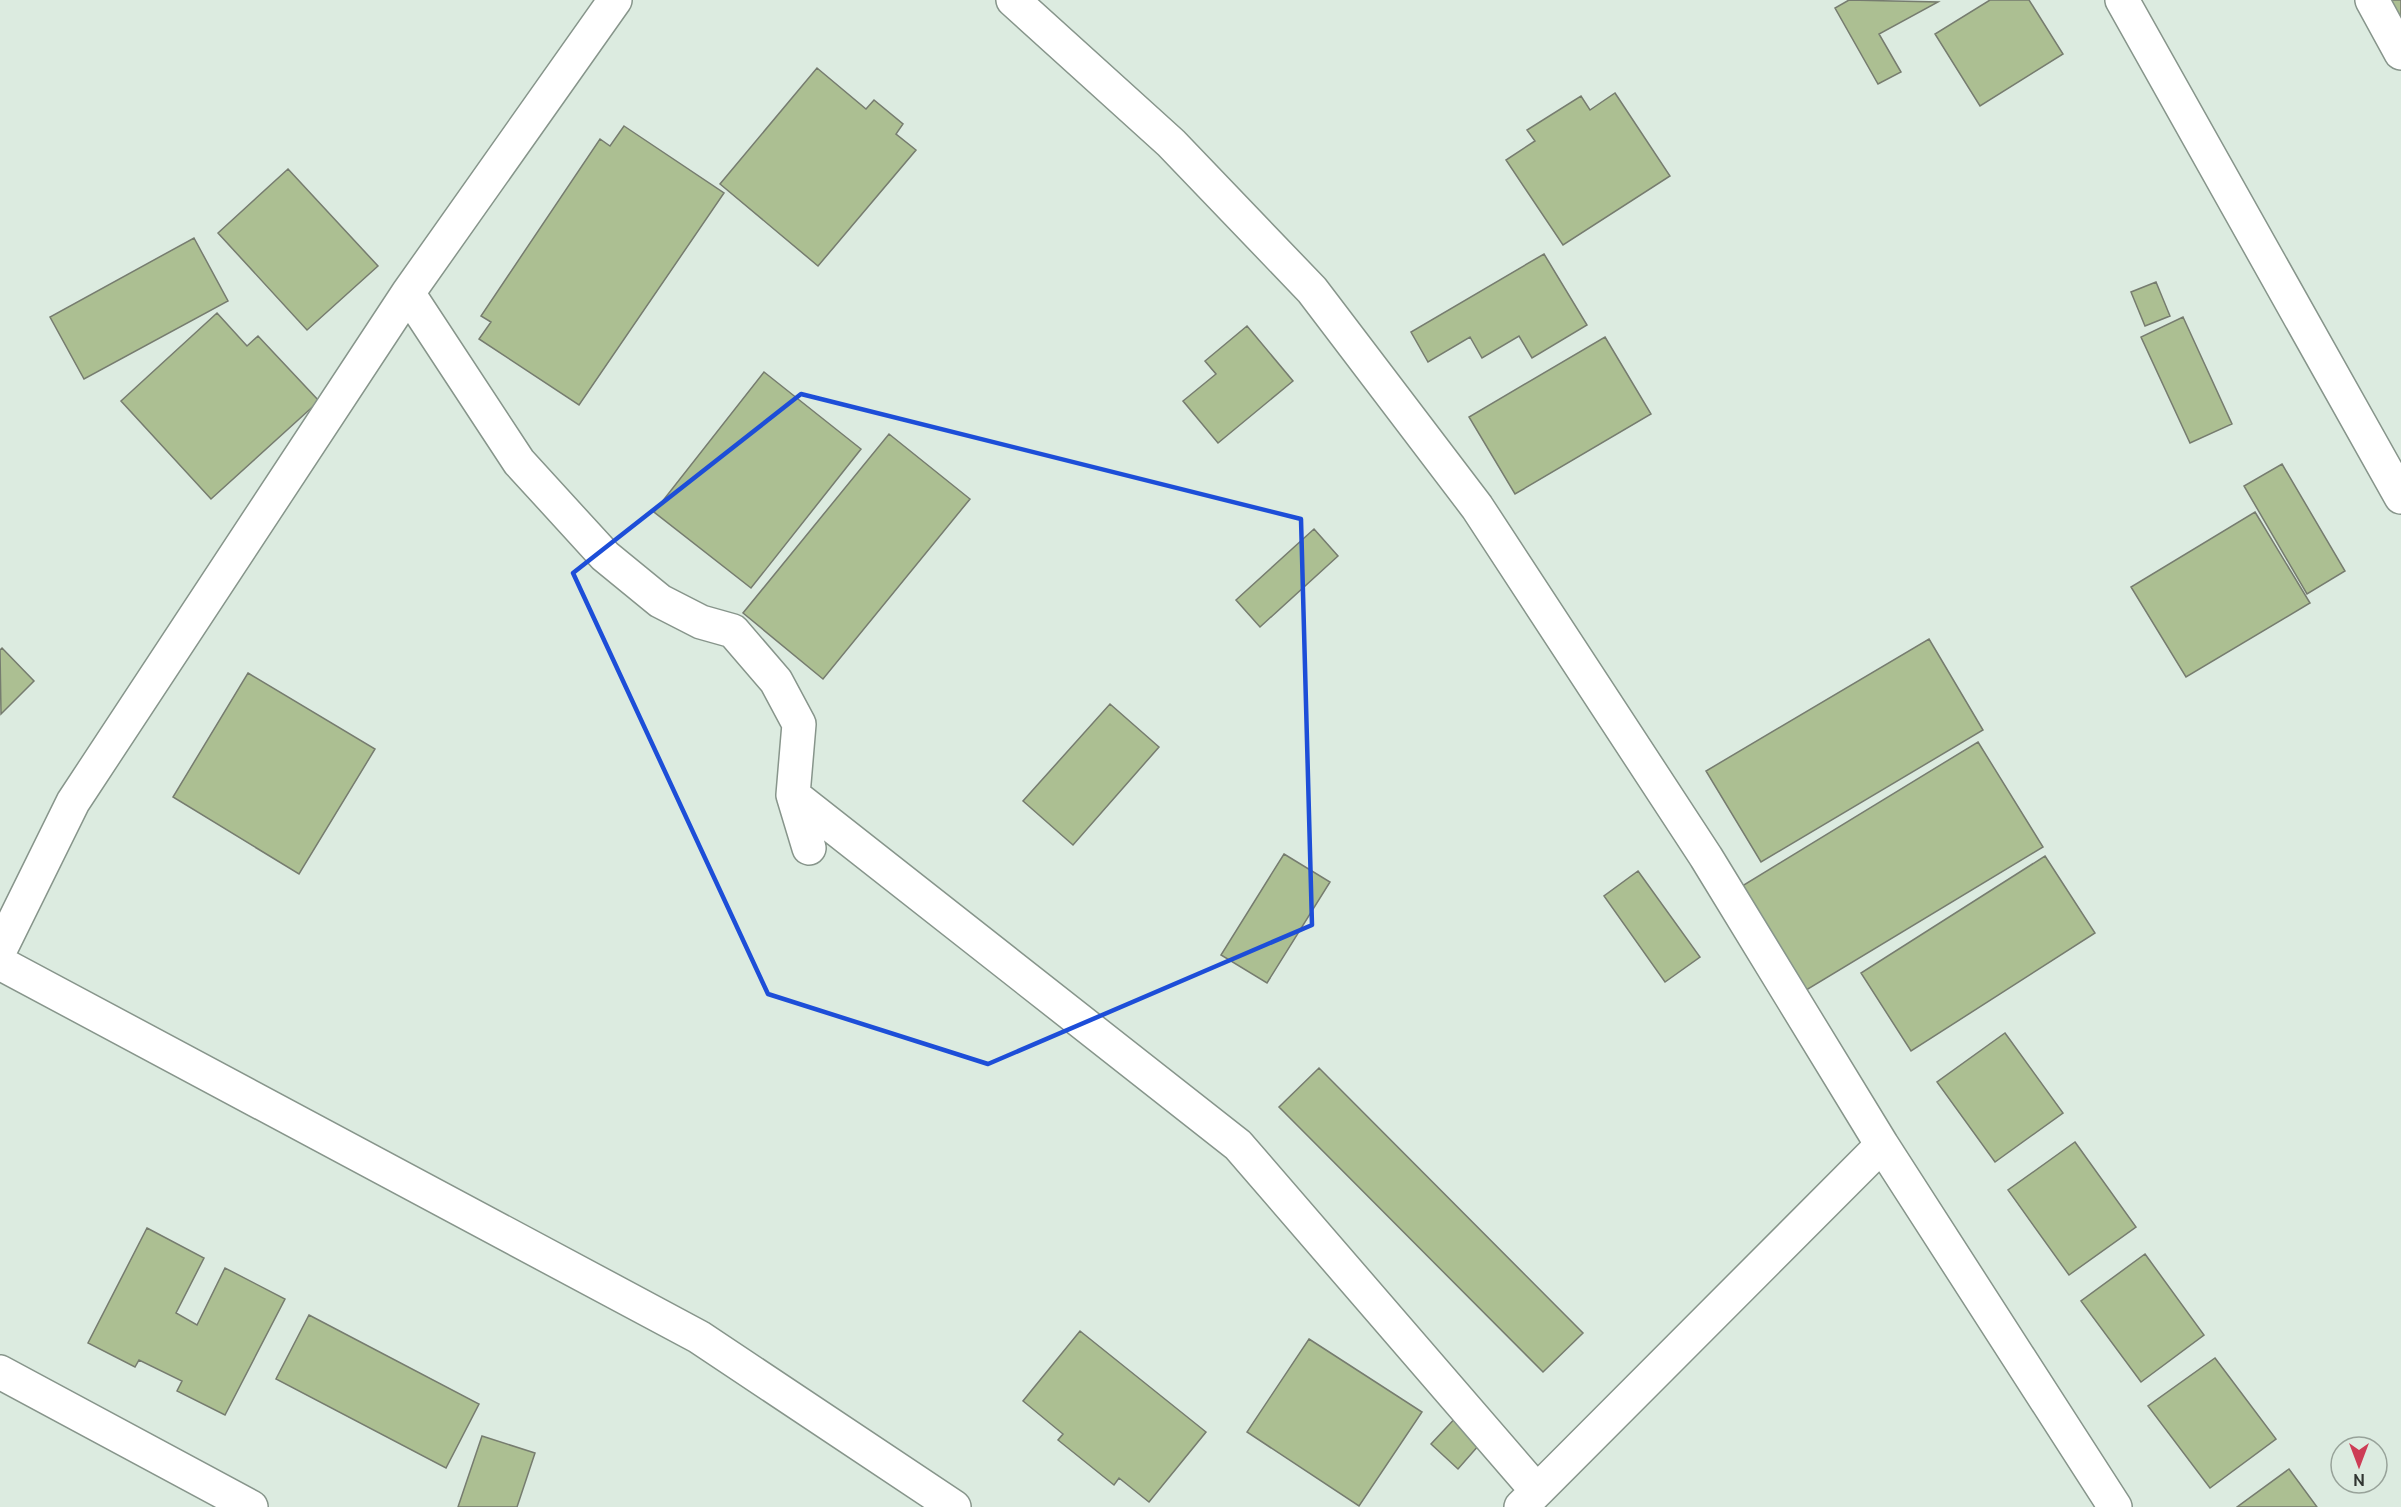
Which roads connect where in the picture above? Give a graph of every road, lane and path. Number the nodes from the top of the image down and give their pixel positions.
1 (615, 0) edge
2 (1013, 0) edge
3 (2122, 0) edge
4 (2372, 0) edge
5 (2401, 53) edge
6 (408, 293) junction
7 (2401, 497) edge
8 (793, 795) junction
9 (808, 848) dead end
10 (0, 950) edge
11 (0, 963) edge
12 (1882, 1145) junction
13 (0, 1372) edge
14 (1529, 1499) edge
15 (251, 1507) edge
16 (954, 1507) edge
17 (2115, 1507) edge

1 - 6 street
2 - 12 street
3 - 7 street
4 - 5 street
6 - 8 street
6 - 10 street
8 - 9 street
8 - 14 street
11 - 16 street
12 - 14 street
12 - 17 street
13 - 15 street

